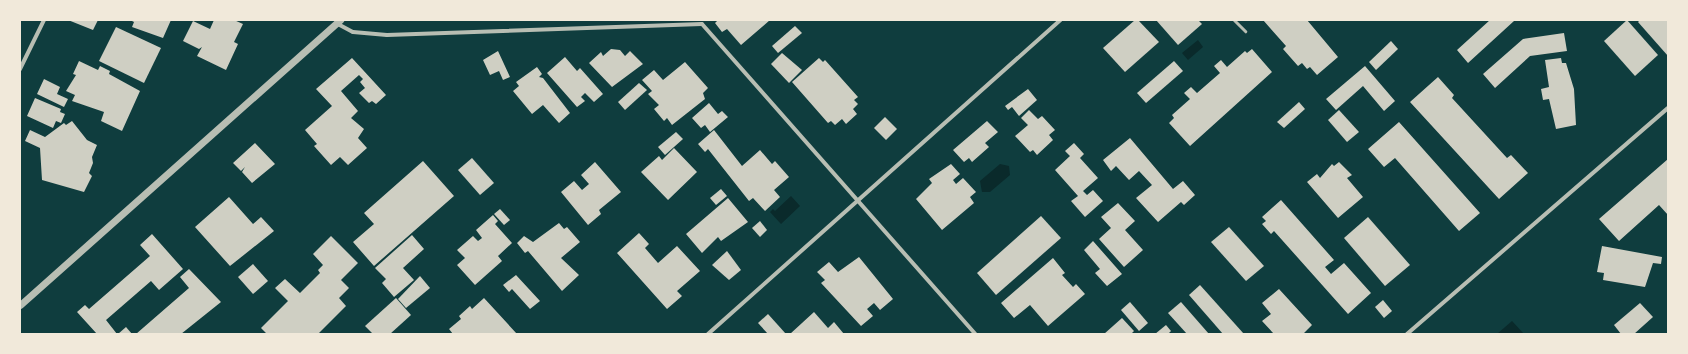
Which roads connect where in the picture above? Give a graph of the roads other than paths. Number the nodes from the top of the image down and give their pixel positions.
1 (44, 20) edge
2 (1061, 20) edge
3 (1234, 20) edge
4 (338, 22) edge
5 (703, 22) edge
6 (1245, 31) dead end
7 (20, 69) edge
8 (1668, 108) edge
9 (857, 200) junction
10 (20, 304) edge
11 (708, 334) edge
12 (975, 334) edge
13 (1407, 334) edge

1 - 7 street
2 - 9 street
3 - 6 lane
4 - 5 street
4 - 10 street
5 - 9 street
8 - 13 street
9 - 11 street
9 - 12 street

